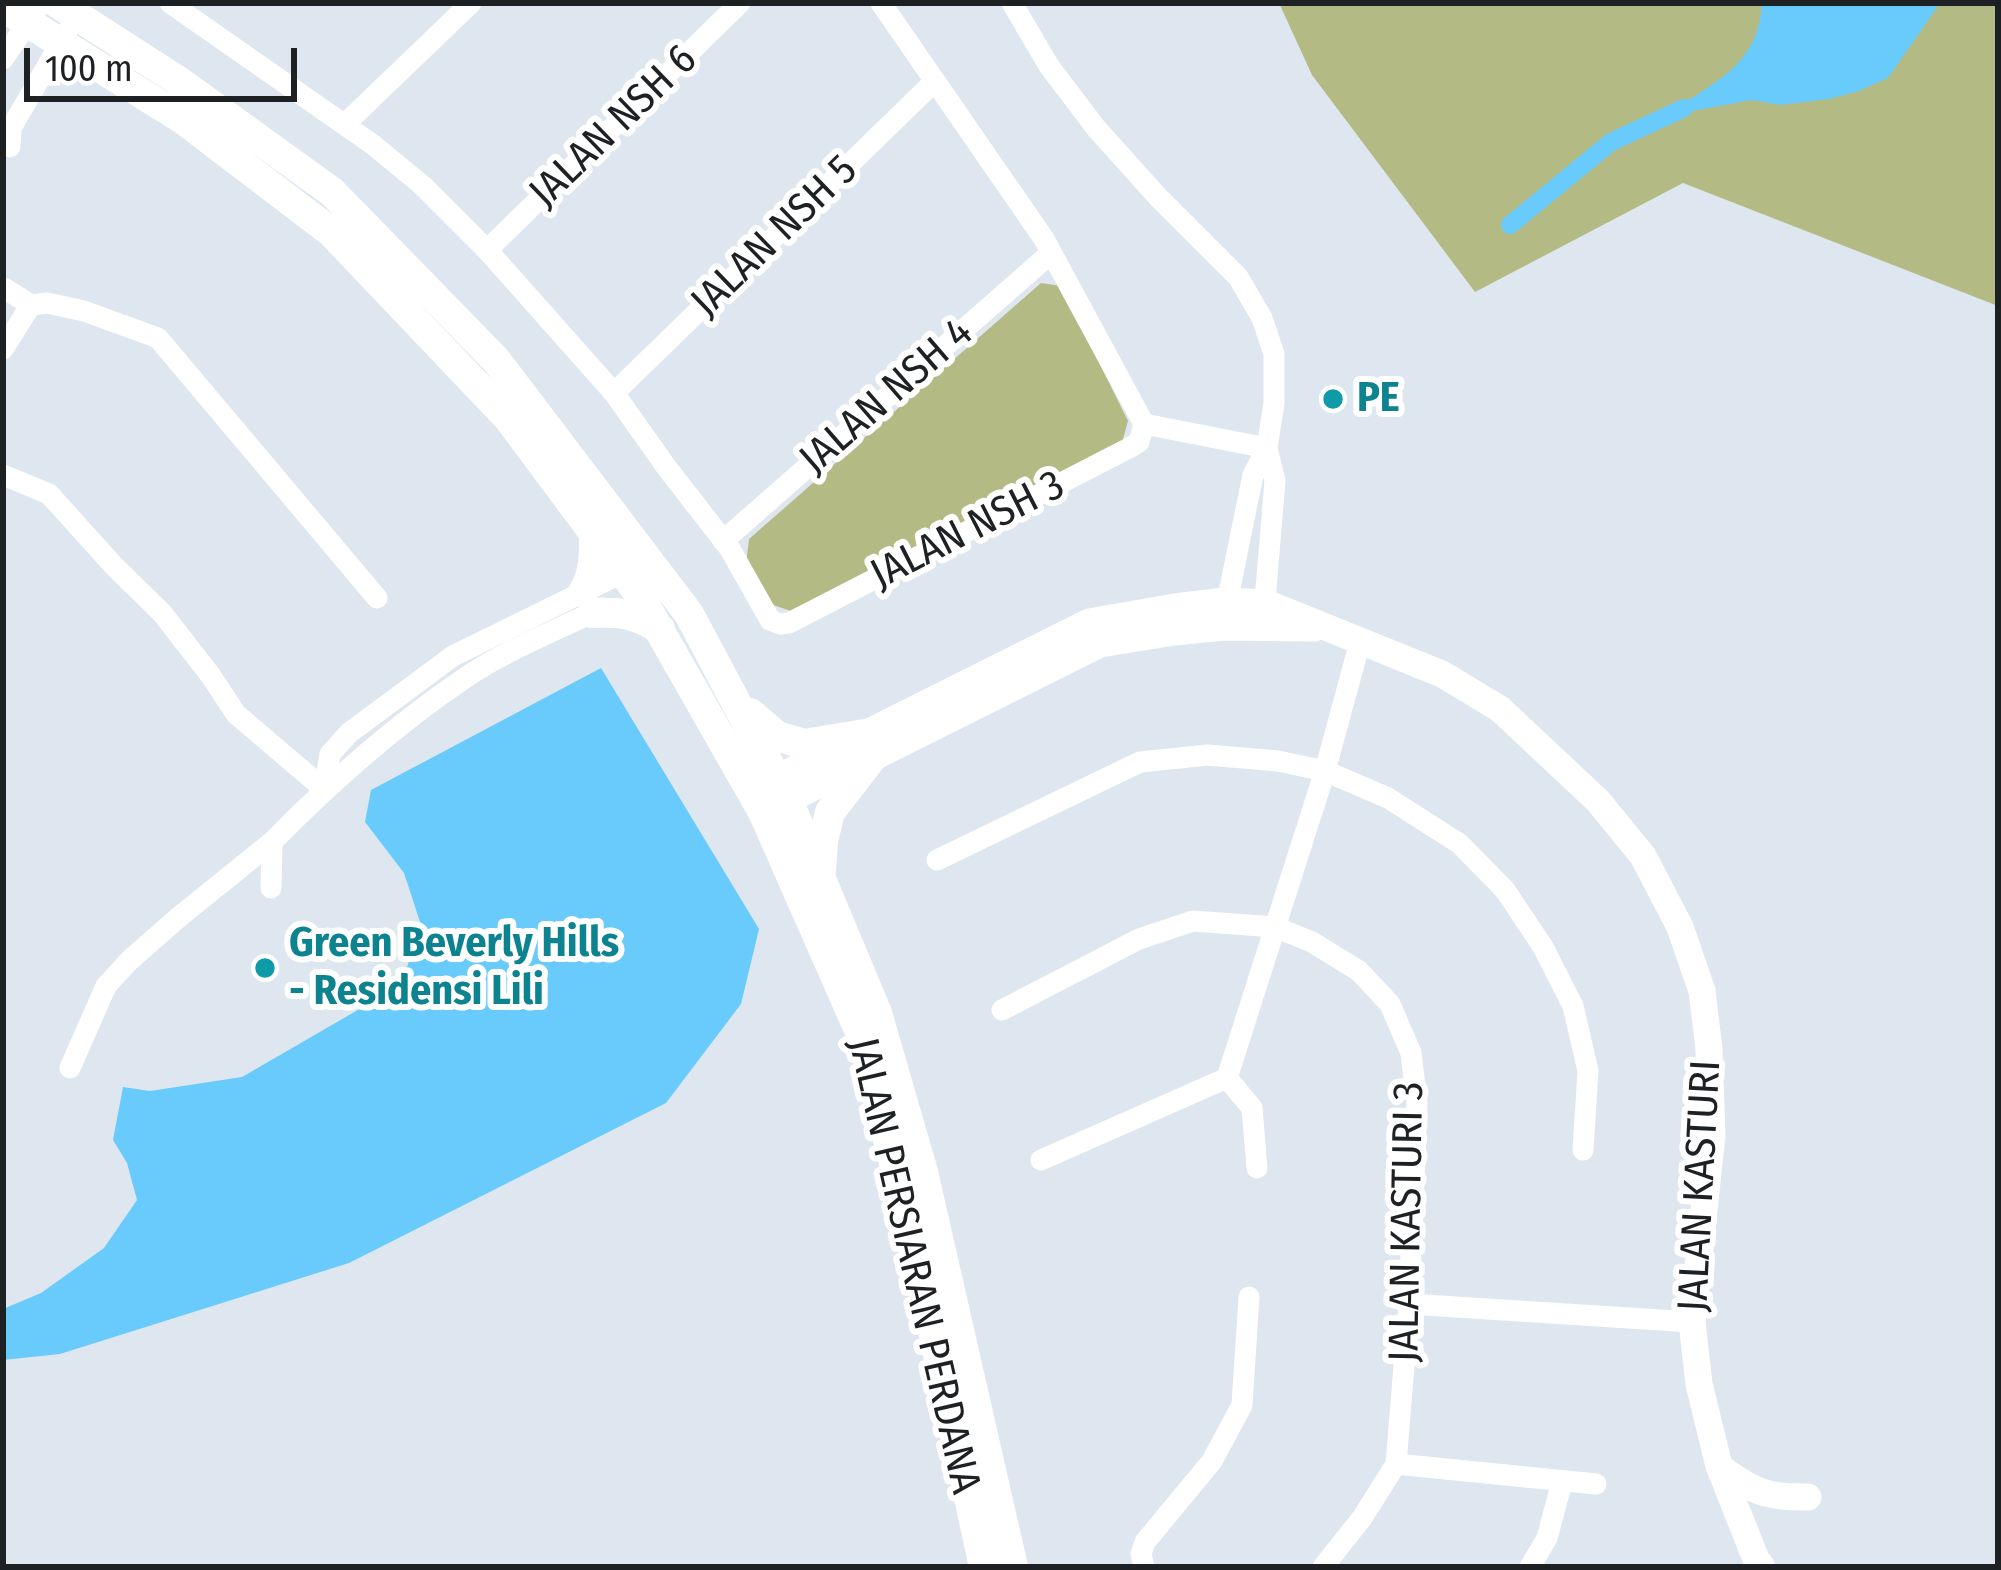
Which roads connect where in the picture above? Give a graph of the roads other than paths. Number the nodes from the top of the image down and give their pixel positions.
1 (170, 3) edge
2 (212, 3) edge
3 (471, 3) edge
4 (740, 3) edge
5 (881, 3) edge
6 (1012, 3) edge
7 (24, 11) edge
8 (65, 20) edge
9 (194, 20) junction
10 (3, 59) edge
11 (935, 81) junction
12 (345, 124) junction
13 (10, 147) dead end
14 (487, 250) junction
15 (1051, 253) junction
16 (4, 288) edge
17 (31, 305) junction
18 (3, 349) edge
19 (614, 393) junction
20 (1144, 424) junction
21 (1267, 448) junction
22 (3, 475) edge
23 (594, 531) junction
24 (723, 541) junction
25 (643, 575) junction
26 (377, 598) dead end
27 (588, 603) junction
28 (1225, 614) junction
29 (1264, 616) junction
30 (659, 629) junction
31 (1360, 642) junction
32 (740, 706) junction
33 (869, 744) junction
34 (1325, 771) junction
35 (324, 790) junction
36 (770, 795) junction
37 (272, 842) junction
38 (938, 860) dead end
39 (820, 880) junction
40 (271, 888) dead end
41 (1275, 927) junction
42 (1002, 1010) dead end
43 (70, 1068) dead end
44 (1227, 1078) junction
45 (1583, 1150) dead end
46 (1041, 1160) dead end
47 (1257, 1168) dead end
48 (1249, 1297) dead end
49 (1409, 1304) junction
50 (1692, 1322) junction
51 (1396, 1464) junction
52 (1719, 1466) junction
53 (1562, 1482) junction
54 (1596, 1484) dead end
55 (1808, 1497) dead end
56 (1755, 1564) edge
57 (984, 1567) edge
58 (1012, 1567) edge
59 (1144, 1567) edge
60 (1324, 1567) edge
61 (1530, 1567) edge

1 - 9 street
2 - 9 street
3 - 12 street
4 - 14 street, JALAN NSH 6
5 - 11 street
6 - 21 street
7 - 8 main road, JALAN PERSIARAN PERDANA
7 - 10 street
8 - 13 street
8 - 23 main road, JALAN PERSIARAN PERDANA
8 - 25 main road, JALAN PERSIARAN PERDANA
9 - 12 street
11 - 15 street
11 - 19 street, JALAN NSH 5
12 - 14 street
14 - 19 street
15 - 20 street
15 - 24 street, JALAN NSH 4
16 - 17 street
17 - 18 street
17 - 26 street
19 - 24 street
20 - 21 street
20 - 24 street, JALAN NSH 3
21 - 28 street
21 - 29 street
22 - 35 street
23 - 25 main road, JALAN PERSIARAN PERDANA
23 - 27 main road
25 - 27 street
25 - 30 main road, JALAN PERSIARAN PERDANA
25 - 32 main road, JALAN PERSIARAN PERDANA
27 - 30 main road
27 - 35 street
28 - 29 street, JALAN KASTURI
28 - 33 street
29 - 31 street, JALAN KASTURI
30 - 36 main road, JALAN PERSIARAN PERDANA
31 - 34 street
31 - 50 street, JALAN KASTURI
32 - 33 main road
32 - 36 main road, JALAN PERSIARAN PERDANA
33 - 36 street
33 - 39 main road
34 - 38 street
34 - 41 street
34 - 45 street
35 - 37 street
36 - 39 main road, JALAN PERSIARAN PERDANA
36 - 57 main road, JALAN PERSIARAN PERDANA
37 - 40 street
37 - 43 street
39 - 58 main road, JALAN PERSIARAN PERDANA
41 - 42 street, JALAN KASTURI 3
41 - 44 street
41 - 49 street, JALAN KASTURI 3
44 - 46 street
44 - 47 street
48 - 59 street
49 - 50 street
49 - 51 street, JALAN KASTURI 3
50 - 52 street, JALAN KASTURI
51 - 53 street
51 - 60 street, JALAN KASTURI 3
52 - 55 street
52 - 56 street, JALAN KASTURI
53 - 54 street
53 - 61 street

